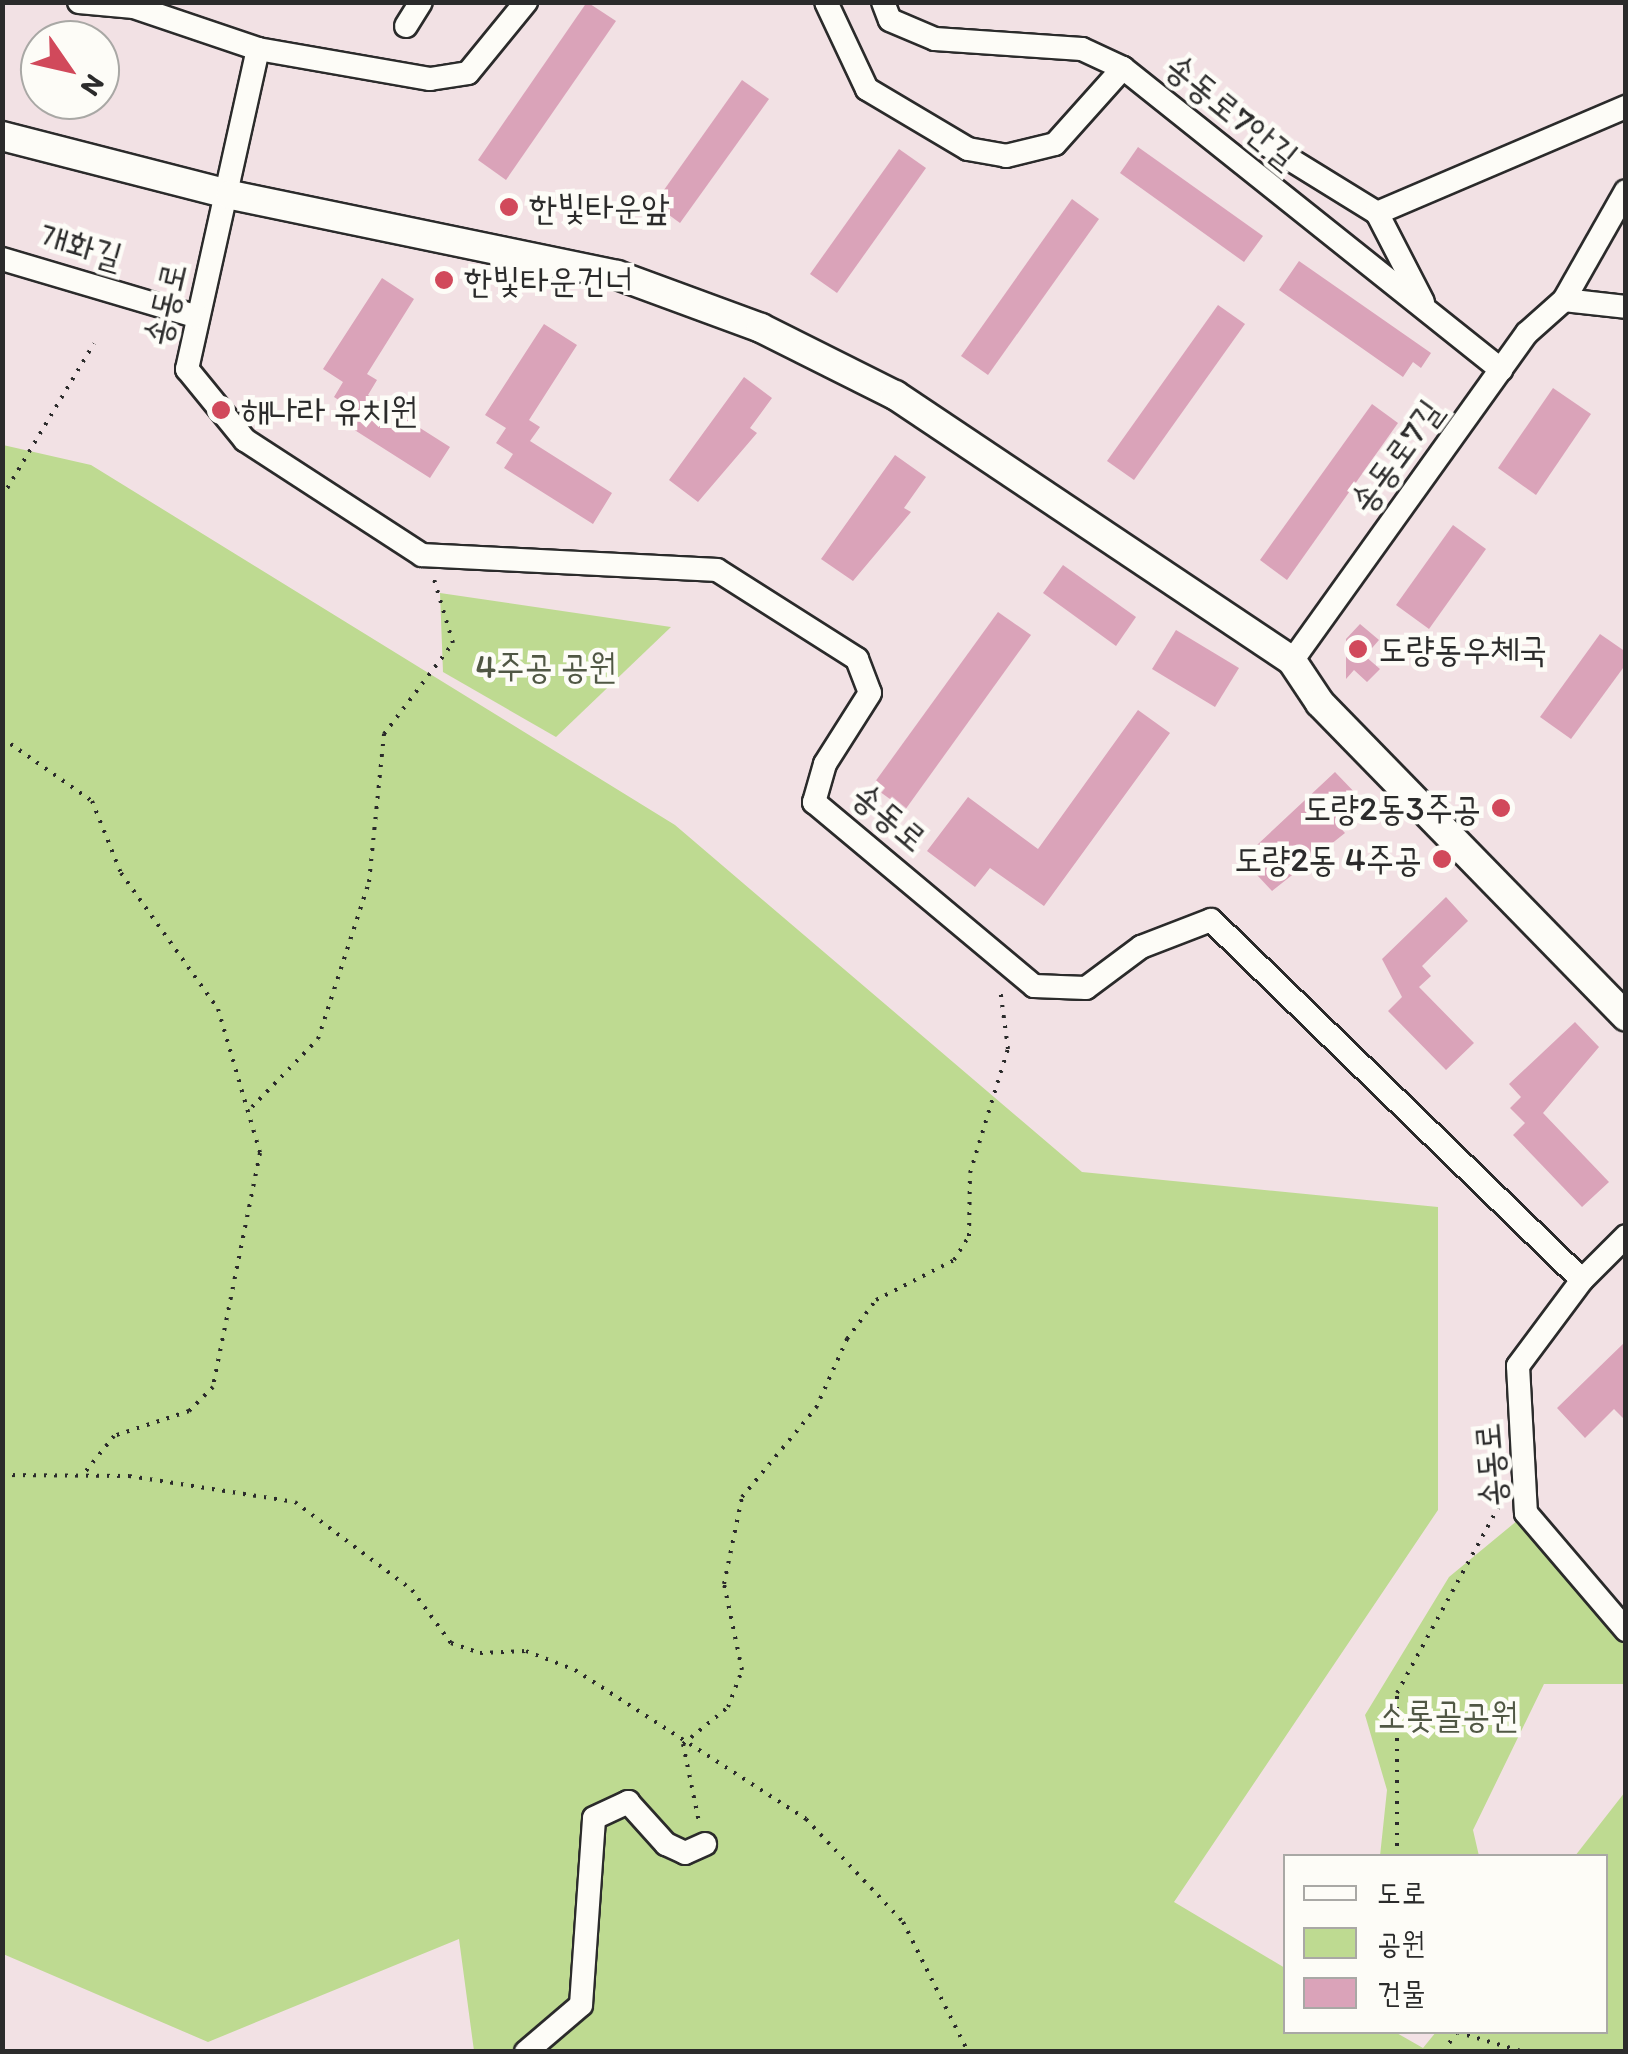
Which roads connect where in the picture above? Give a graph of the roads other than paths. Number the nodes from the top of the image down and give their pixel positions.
1 (79, 2) edge
2 (421, 2) edge
3 (526, 2) edge
4 (826, 2) edge
5 (882, 2) edge
6 (406, 26) dead end
7 (258, 48) junction
8 (1123, 68) junction
9 (1626, 106) edge
10 (2, 136) edge
11 (1262, 142) dead end
12 (1626, 191) edge
13 (230, 195) junction
14 (1377, 213) junction
15 (2, 259) edge
16 (1564, 300) junction
17 (1626, 307) edge
18 (1428, 311) junction
19 (198, 316) junction
20 (1501, 370) junction
21 (1292, 661) junction
22 (1626, 1016) edge
23 (1626, 1236) edge
24 (1582, 1280) junction
25 (1626, 1630) edge
26 (705, 1844) road end
27 (526, 2052) edge

1 - 7 street
2 - 6 street
3 - 7 street
4 - 8 street
5 - 8 street, 송동로7안길
7 - 13 street, 송동로
8 - 18 street, 송동로7안길
9 - 14 street
10 - 13 street
11 - 14 street
12 - 16 street, 송동로7길
13 - 19 street, 송동로
13 - 21 street
14 - 18 street
15 - 19 street, 개화길
16 - 17 street
16 - 20 street, 송동로7길
18 - 20 street, 송동로7안길
19 - 24 street, 송동로
20 - 21 street, 송동로7길
21 - 22 street
23 - 24 street, 송동로
24 - 25 street, 송동로
26 - 27 street

